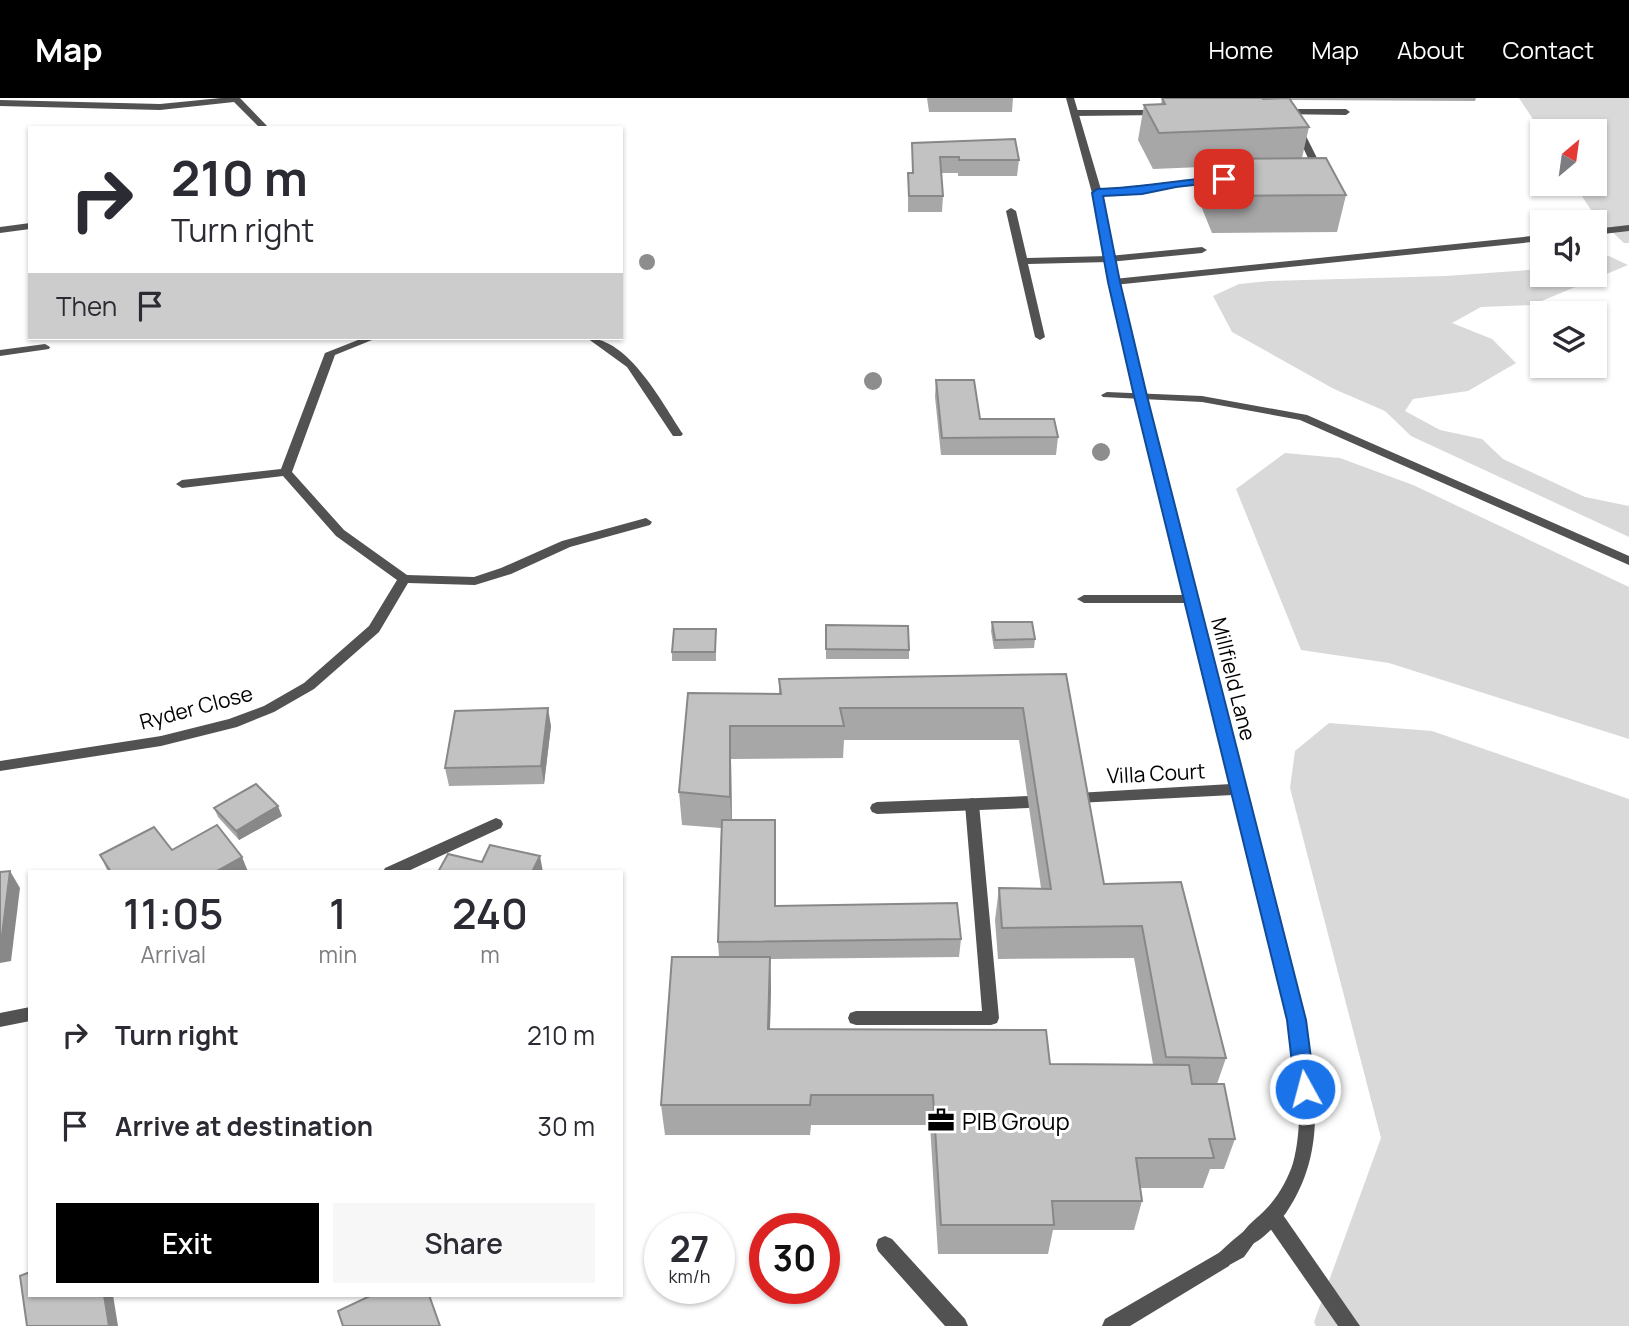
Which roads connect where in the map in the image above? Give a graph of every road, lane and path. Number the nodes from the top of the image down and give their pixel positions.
1 (1070, 98) edge
2 (236, 99) edge
3 (0, 103) edge
4 (1165, 106) edge
5 (1346, 112) dead end
6 (1074, 113) junction
7 (1263, 113) edge
8 (263, 126) edge
9 (1301, 134) dead end
10 (1305, 172) edge
11 (1228, 179) edge
12 (1097, 193) junction
13 (1011, 211) dead end
14 (28, 226) edge
15 (1629, 228) edge
16 (0, 230) edge
17 (1607, 231) edge
18 (1530, 239) edge
19 (1202, 250) dead end
20 (1110, 260) junction
21 (1023, 261) junction
22 (1114, 282) junction
23 (1041, 337) dead end
24 (366, 340) edge
25 (595, 340) edge
26 (45, 347) dead end
27 (0, 353) edge
28 (1107, 395) dead end
29 (1141, 396) junction
30 (677, 434) dead end
31 (286, 472) junction
32 (182, 484) dead end
33 (646, 522) dead end
34 (1629, 561) edge
35 (404, 579) junction
36 (1084, 598) dead end
37 (1191, 598) junction
38 (0, 766) edge
39 (1237, 789) junction
40 (1077, 798) edge
41 (1028, 802) edge
42 (972, 804) junction
43 (877, 808) dead end
44 (496, 824) dead end
45 (394, 870) edge
46 (28, 1014) edge
47 (856, 1018) dead end
48 (0, 1020) edge
49 (1274, 1218) junction
50 (885, 1245) dead end
51 (958, 1326) edge
52 (1112, 1326) edge
53 (1350, 1326) edge

1 - 6 street, Millfield Lane
2 - 3 street
2 - 8 street
4 - 6 street
5 - 7 street
6 - 12 street, Millfield Lane
9 - 10 street
11 - 12 street
12 - 20 street, Millfield Lane
13 - 21 street
14 - 16 street
15 - 17 street
18 - 22 street
19 - 20 street
20 - 21 street
20 - 22 street, Millfield Lane
21 - 23 street
22 - 29 street, Millfield Lane
24 - 31 street
25 - 30 street
26 - 27 street
28 - 29 street
29 - 34 street
29 - 37 street, Millfield Lane
31 - 32 street
31 - 35 street
33 - 35 street
35 - 38 street, Ryder Close
36 - 37 street
37 - 39 street, Millfield Lane
39 - 40 street, Villa Court
39 - 49 street, Millfield Lane
41 - 42 street
42 - 43 street
42 - 47 street
44 - 45 street
46 - 48 street
49 - 52 street, Millfield Lane
49 - 53 street
50 - 51 street

